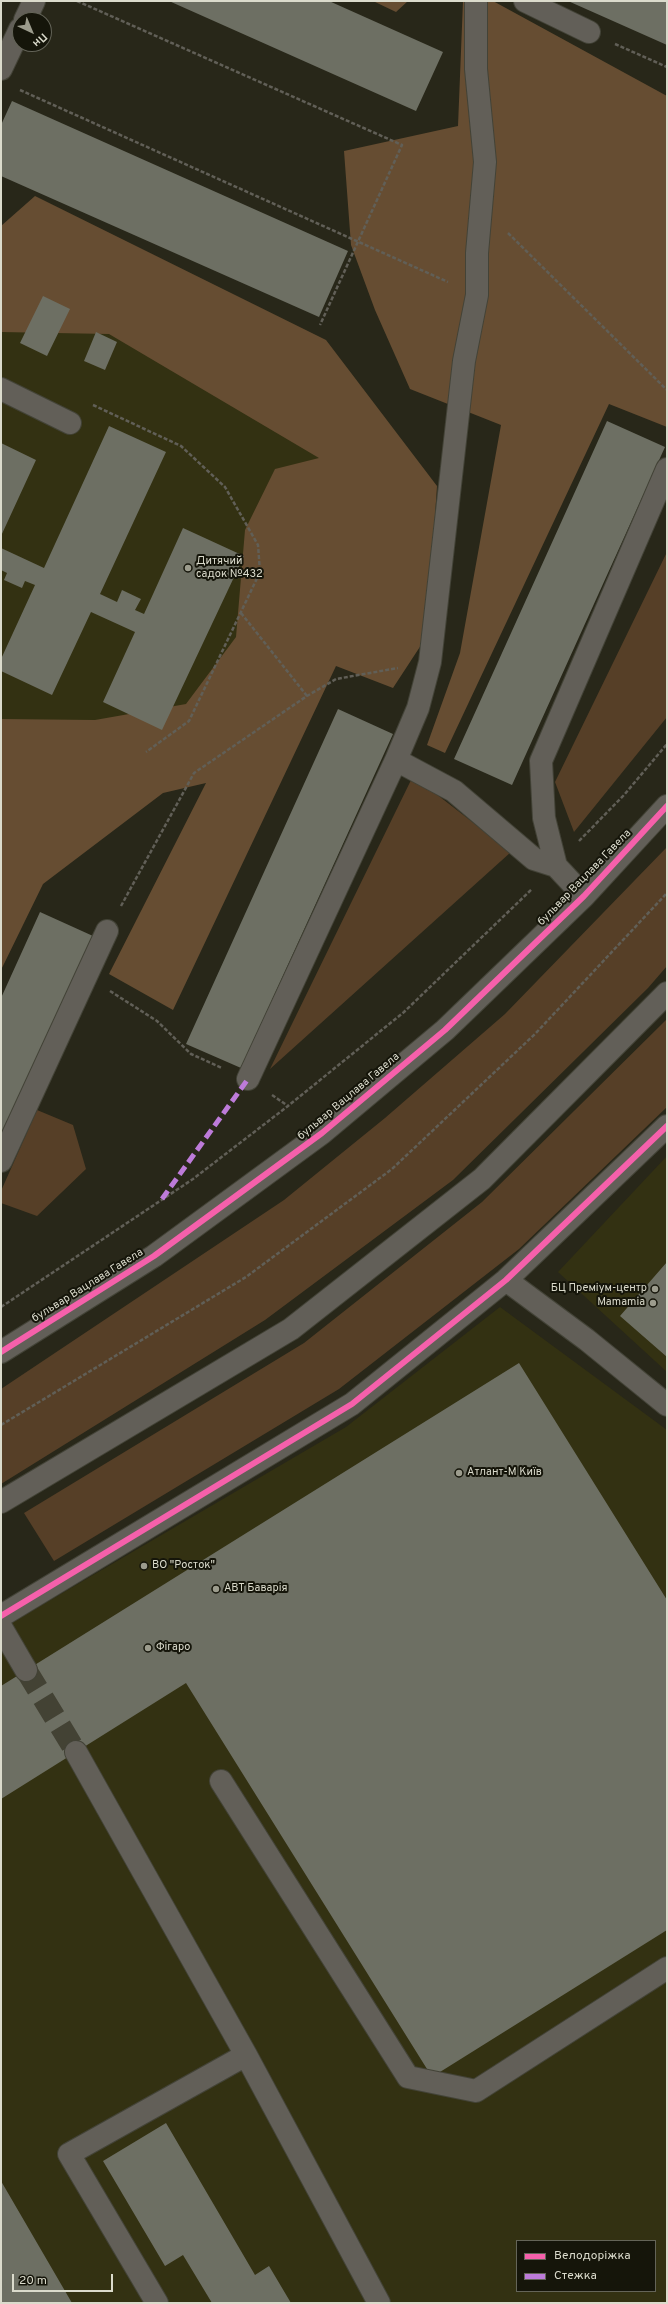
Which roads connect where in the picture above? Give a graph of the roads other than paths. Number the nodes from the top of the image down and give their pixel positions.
1 (34, 1) edge
2 (476, 1) edge
3 (525, 1) edge
4 (28, 12) edge
5 (589, 32) road end
6 (12, 46) edge
7 (1, 69) edge
8 (1, 389) edge
9 (70, 423) road end
10 (667, 469) edge
11 (396, 760) junction
12 (667, 806) edge
13 (556, 866) junction
14 (584, 896) junction
15 (107, 931) road end
16 (667, 993) edge
17 (248, 1080) road end
18 (667, 1126) edge
19 (1, 1161) edge
20 (506, 1280) junction
21 (1, 1352) edge
22 (667, 1405) edge
23 (1, 1502) edge
24 (1, 1616) edge
25 (1, 1627) edge
26 (26, 1670) tunnel mouth
27 (76, 1752) tunnel mouth
28 (221, 1781) dead end
29 (667, 1968) edge
30 (246, 2055) junction
31 (157, 2303) edge
32 (379, 2303) edge

1 - 4 street
2 - 11 street
3 - 5 street
6 - 7 street
8 - 9 street
10 - 13 street
11 - 13 street
11 - 17 street
12 - 14 street, бульвар Вацлава Гавела
13 - 14 street
14 - 21 street, бульвар Вацлава Гавела
15 - 19 street
16 - 23 street
18 - 20 street
20 - 22 street
20 - 24 street
25 - 26 street
27 - 30 street
28 - 29 street
30 - 31 street
30 - 32 street

